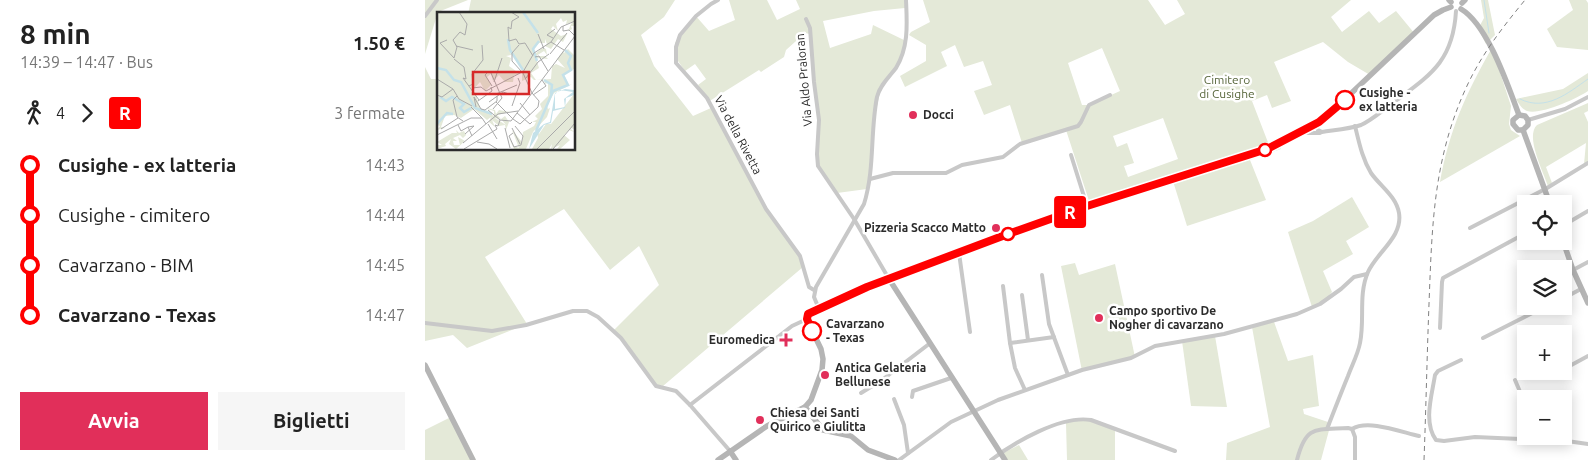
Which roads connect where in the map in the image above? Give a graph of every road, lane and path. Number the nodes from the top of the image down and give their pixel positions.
1 (437, 0) edge
2 (718, 0) edge
3 (906, 0) edge
4 (1457, 4) edge
5 (425, 16) edge
6 (806, 19) dead end
7 (1110, 95) dead end
8 (1588, 97) edge
9 (1519, 115) junction
10 (1528, 120) junction
11 (1315, 125) junction
12 (1355, 126) junction
13 (1523, 130) junction
14 (1324, 131) junction
15 (1300, 134) junction
16 (1071, 155) dead end
17 (1588, 163) edge
18 (870, 179) junction
19 (1545, 190) junction
20 (1547, 195) edge
21 (1087, 206) junction
22 (1588, 211) edge
23 (854, 219) junction
24 (1572, 220) edge
25 (1470, 228) dead end
26 (1517, 238) edge
27 (1566, 250) edge
28 (959, 253) junction
29 (1588, 262) edge
30 (1573, 270) junction
31 (1367, 274) junction
32 (1043, 275) dead end
33 (889, 279) junction
34 (1003, 286) dead end
35 (1581, 289) junction
36 (815, 290) junction
37 (1572, 294) edge
38 (1021, 295) dead end
39 (1588, 303) edge
40 (819, 309) junction
41 (1528, 315) edge
42 (807, 319) junction
43 (425, 323) edge
44 (1441, 328) dead end
45 (969, 332) dead end
46 (1054, 337) junction
47 (1483, 338) dead end
48 (1028, 340) junction
49 (1010, 343) junction
50 (929, 344) junction
51 (1588, 356) edge
52 (1461, 360) dead end
53 (425, 365) edge
54 (1572, 365) edge
55 (1069, 375) junction
56 (951, 378) junction
57 (1515, 380) dead end
58 (1025, 390) junction
59 (1519, 390) edge
60 (861, 393) dead end
61 (912, 397) dead end
62 (894, 399) dead end
63 (689, 405) junction
64 (805, 407) junction
65 (973, 410) junction
66 (1327, 429) junction
67 (1352, 430) junction
68 (1419, 436) dead end
69 (1517, 438) edge
70 (1572, 442) edge
71 (1588, 444) edge
72 (730, 451) junction
73 (1175, 451) dead end
74 (908, 453) junction
75 (1001, 453) junction
76 (473, 460) edge
77 (718, 460) edge
78 (736, 460) edge
79 (897, 460) edge
80 (991, 460) edge
81 (1005, 460) edge
82 (1297, 460) edge
83 (1355, 460) edge

1 - 5 street
2 - 36 street, Via della Rivetta
3 - 18 street
4 - 9 street
4 - 11 street
4 - 12 street
6 - 23 street, Via Aldo Praloran
7 - 18 street
8 - 10 street
9 - 10 street
9 - 13 street
10 - 13 street
11 - 14 street
11 - 15 street
12 - 14 street
12 - 31 street
13 - 19 street
14 - 15 street
15 - 21 street
16 - 21 street
17 - 19 street
18 - 23 street
19 - 20 street
19 - 25 street
21 - 28 street
22 - 24 street
23 - 33 street, Via Aldo Praloran
23 - 36 street
26 - 44 street
27 - 30 street
28 - 33 street
28 - 45 street
29 - 30 street
30 - 35 street
31 - 55 street
31 - 66 street
32 - 46 street
33 - 40 street
33 - 50 street
34 - 49 street
35 - 37 street
35 - 39 street
36 - 40 street, Via della Rivetta
38 - 48 street
40 - 42 street
41 - 47 street
42 - 63 street
42 - 64 street
43 - 63 street
46 - 48 street
46 - 55 street
48 - 49 street
49 - 58 street
50 - 56 street
50 - 60 street
51 - 54 street
52 - 69 street
53 - 76 street
55 - 58 street
56 - 61 street
56 - 65 street
57 - 59 street
58 - 65 street
62 - 74 street
63 - 72 street
64 - 72 street
64 - 79 street
65 - 74 street
65 - 75 street
66 - 67 street
66 - 82 street
67 - 68 street
67 - 83 street
70 - 71 street
72 - 77 street
72 - 78 street
73 - 75 street
74 - 79 street
75 - 80 street
75 - 81 street

